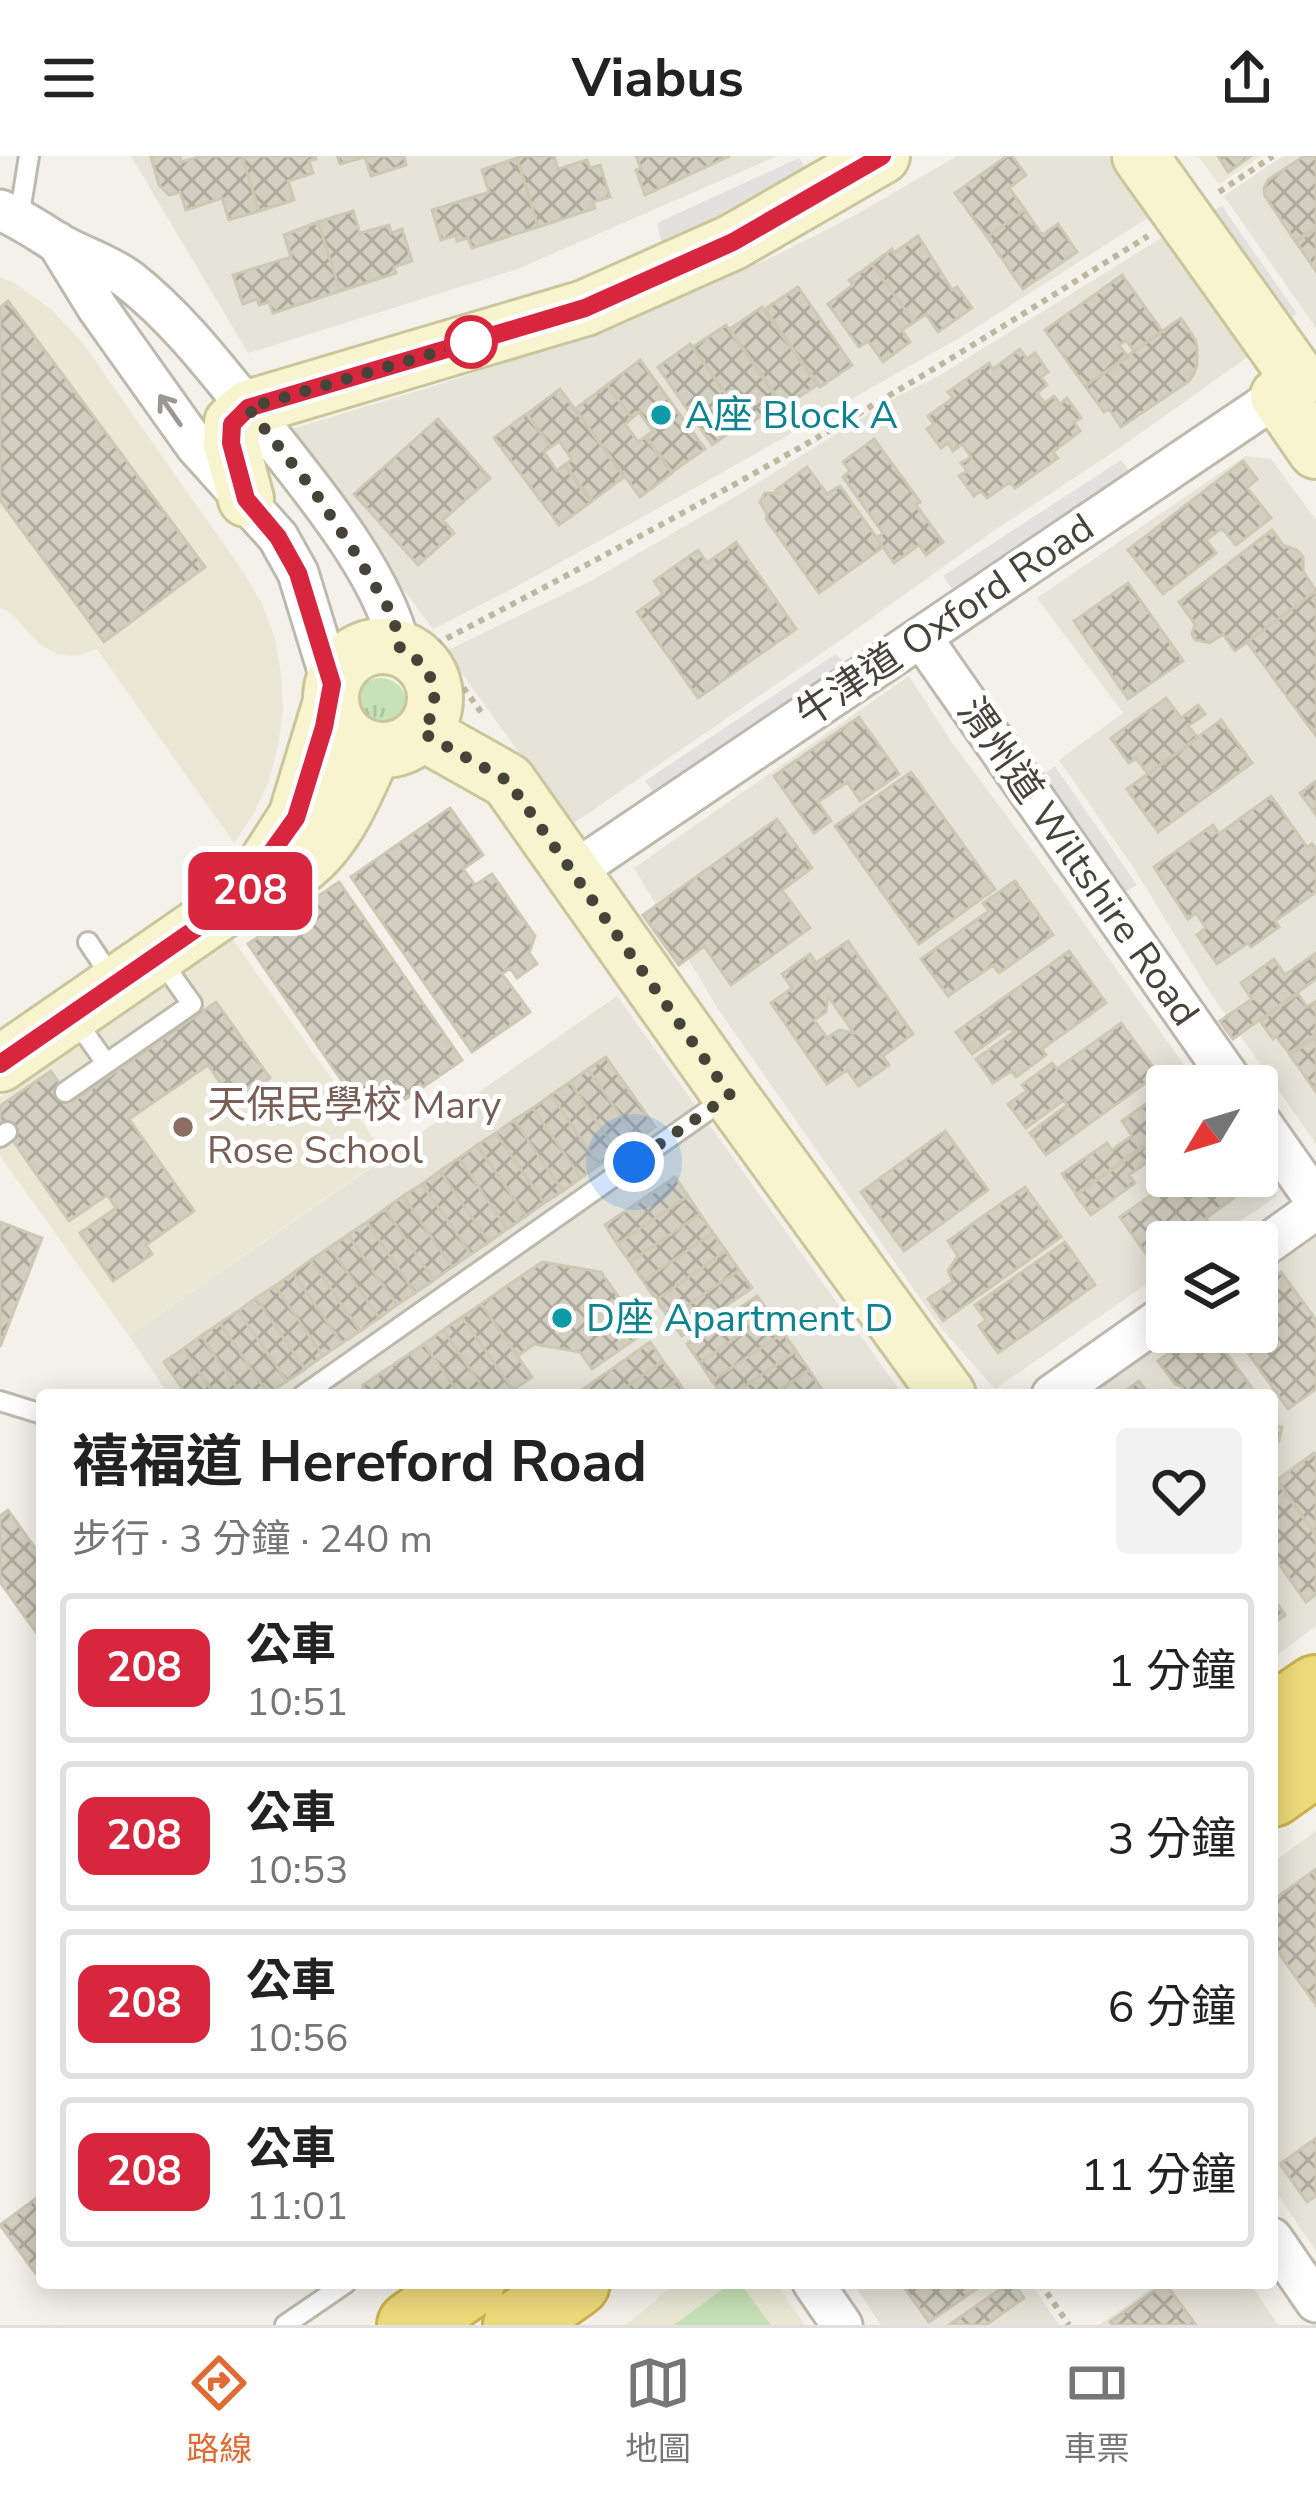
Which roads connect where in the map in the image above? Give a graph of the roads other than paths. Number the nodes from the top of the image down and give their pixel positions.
1 (29, 156) edge
2 (882, 156) edge
3 (1140, 156) edge
4 (9, 214) edge
5 (57, 242) junction
6 (1298, 382) edge
7 (248, 408) junction
8 (1316, 451) edge
9 (246, 499) junction
10 (921, 637) junction
11 (400, 648) junction
12 (332, 693) junction
13 (399, 742) junction
14 (573, 872) junction
15 (249, 892) junction
16 (120, 961) junction
17 (71, 1014) junction
18 (106, 1063) junction
19 (0, 1064) edge
20 (1220, 1065) edge
21 (65, 1091) dead end
22 (730, 1095) junction
23 (1278, 1148) edge
24 (1316, 1205) edge
25 (1278, 1235) edge
26 (1146, 1329) edge
27 (312, 1389) edge
28 (944, 1389) edge
29 (1061, 1389) edge
30 (0, 1401) edge
31 (36, 1412) edge
32 (1316, 1689) edge
33 (1278, 1715) edge
34 (1278, 2247) edge
35 (337, 2289) edge
36 (462, 2289) edge
37 (568, 2289) edge
38 (817, 2289) edge
39 (1316, 2302) edge
40 (284, 2325) edge
41 (410, 2325) edge
42 (517, 2325) edge
43 (842, 2325) edge

1 - 4 lane
2 - 7 street
3 - 6 street
4 - 5 street
5 - 7 street
9 -> 5 street
6 - 8 street
6 - 10 street, 牛津道 Oxford Road
7 - 9 street
7 - 11 street
9 - 12 street
10 - 14 street, 牛津道 Oxford Road
10 - 20 street, 渭州道 Wiltshire Road
11 - 12 street
11 - 13 street
12 - 13 street
12 - 15 street
13 - 14 street
13 - 15 street
14 - 22 street
15 - 16 street
16 - 17 street
16 - 18 lane
17 - 18 lane
17 - 19 street
18 - 21 lane
22 - 27 lane
22 - 28 street
23 - 24 street
24 - 25 street
26 - 29 street
30 - 31 lane
32 - 33 highway
34 - 39 street
35 - 40 lane
36 - 41 highway
37 - 42 highway
38 - 43 street

